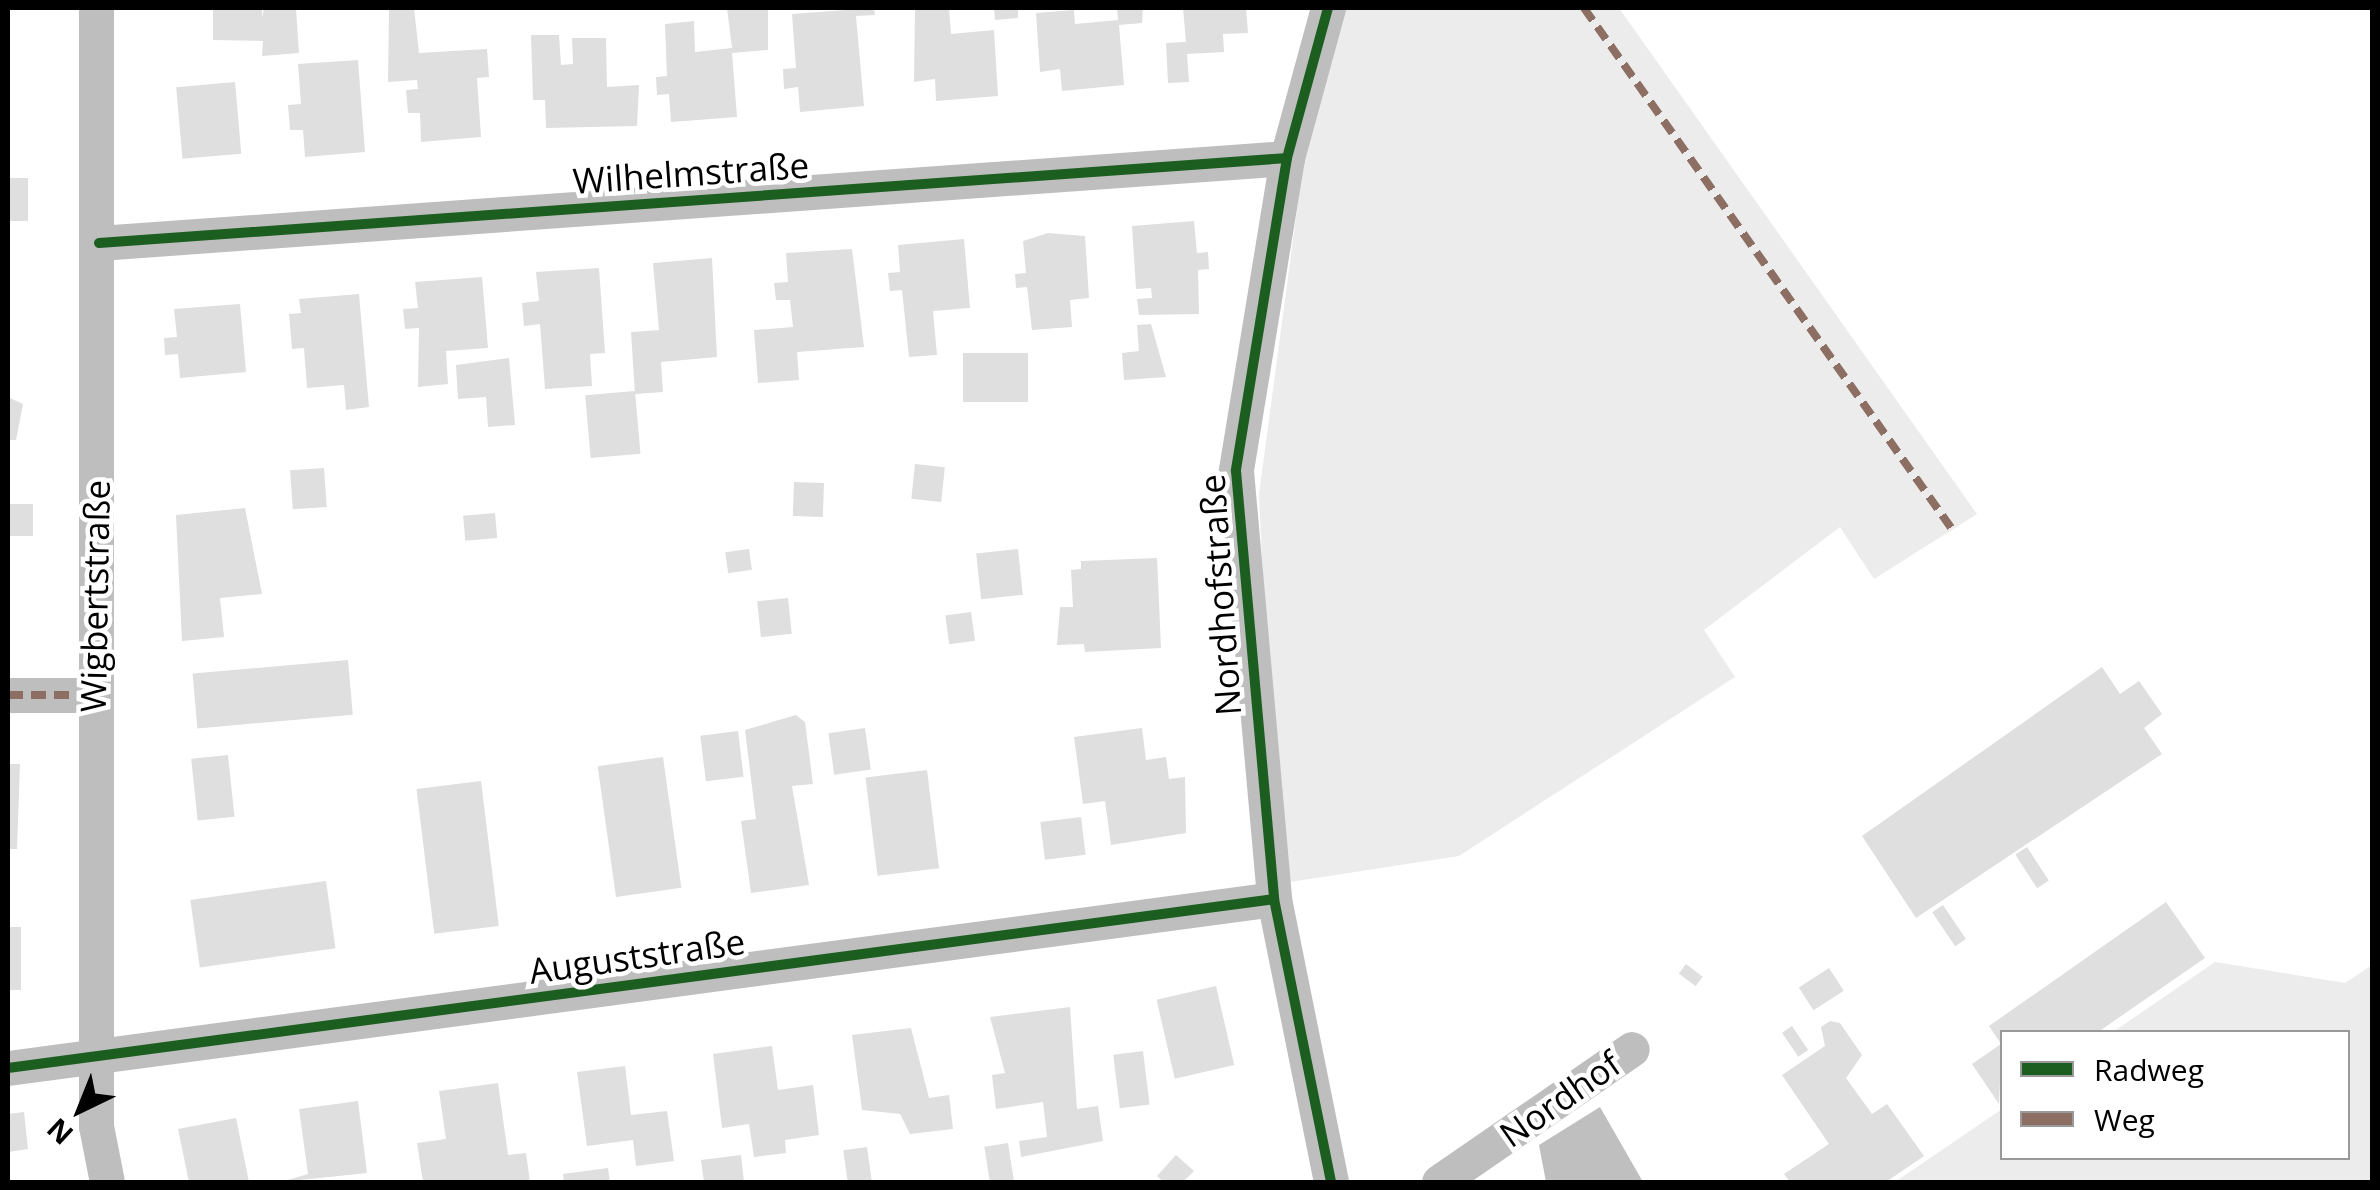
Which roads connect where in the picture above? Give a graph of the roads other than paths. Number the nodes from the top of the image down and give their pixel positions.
1 (96, 8) edge
2 (1328, 8) edge
3 (1287, 158) junction
4 (99, 244) junction
5 (8, 694) edge
6 (93, 696) junction
7 (1274, 899) junction
8 (1632, 1049) dead end
9 (96, 1056) junction
10 (8, 1068) edge
11 (107, 1182) edge
12 (1331, 1182) edge
13 (1440, 1182) edge

1 - 4 street, Wigbertstraße
2 - 3 street, Nordhofstraße
3 - 4 street, Wilhelmstraße
3 - 7 street, Nordhofstraße
4 - 6 street, Wigbertstraße
5 - 6 street
6 - 9 street, Wigbertstraße
7 - 9 street, Auguststraße
7 - 12 street, Nordhofstraße
8 - 13 street, Nordhof
9 - 10 street, Auguststraße
9 - 11 street, Wigbertstraße

